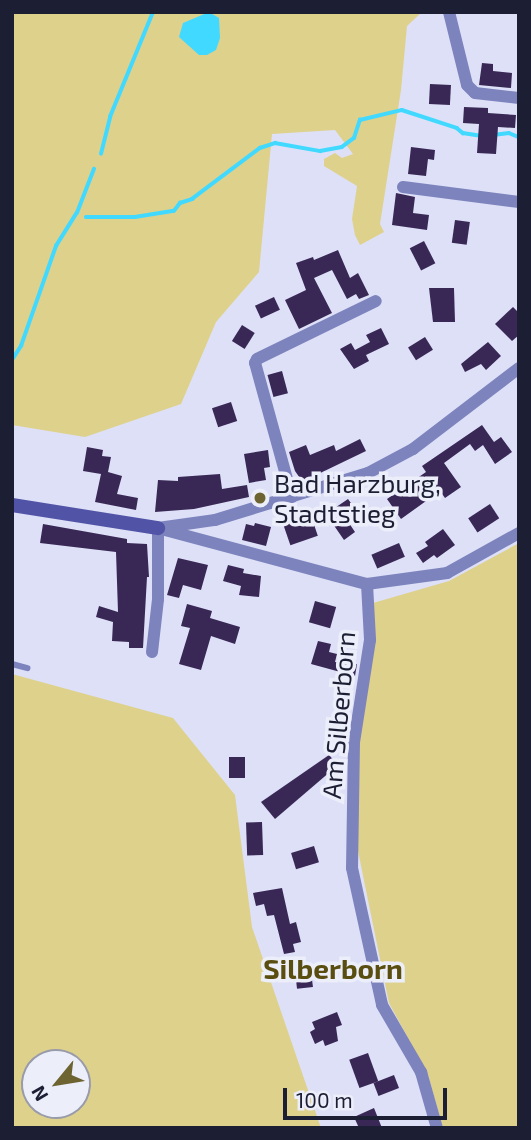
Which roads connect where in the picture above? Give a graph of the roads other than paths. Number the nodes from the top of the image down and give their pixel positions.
1 (449, 12) edge
2 (519, 98) edge
3 (403, 187) dead end
4 (519, 202) edge
5 (376, 301) dead end
6 (519, 368) edge
7 (292, 497) junction
8 (12, 505) edge
9 (158, 528) junction
10 (519, 533) edge
11 (368, 584) junction
12 (152, 652) dead end
13 (12, 664) edge
14 (27, 668) dead end
15 (438, 1128) edge

1 - 2 street
3 - 4 street
5 - 7 street
6 - 7 street
7 - 9 street
8 - 9 street
9 - 11 street
9 - 12 street
10 - 11 street
11 - 15 street, Am Silberborn
13 - 14 lane

